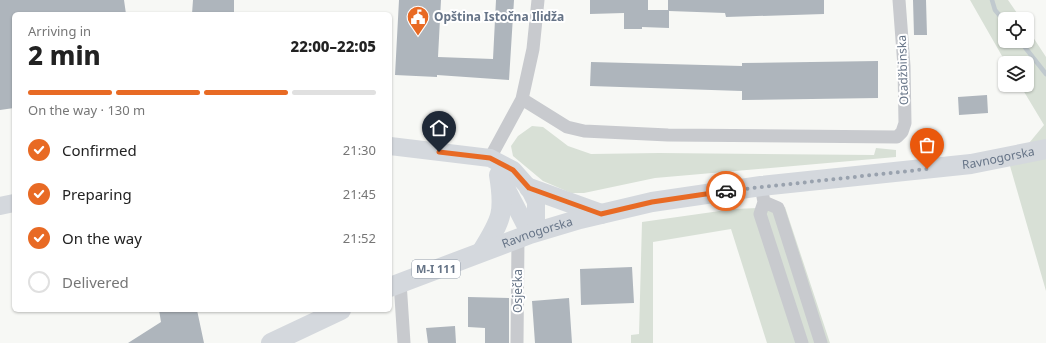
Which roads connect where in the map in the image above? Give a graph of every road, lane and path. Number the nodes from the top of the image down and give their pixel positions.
1 (538, 0) edge
2 (899, 0) edge
3 (522, 99) junction
4 (392, 146) edge
5 (1046, 150) edge
6 (494, 166) junction
7 (529, 188) junction
8 (762, 194) junction
9 (12, 203) edge
10 (0, 206) edge
11 (601, 214) junction
12 (524, 236) junction
13 (482, 251) junction
14 (395, 285) edge
15 (337, 312) edge
16 (271, 343) edge
17 (404, 343) edge
18 (517, 343) edge
19 (802, 343) edge
20 (821, 343) edge

1 - 3 street
2 - 3 street, Otadžbinska
3 - 6 street
4 - 6 main road
5 - 8 main road, Ravnogorska / M-I 111
6 - 7 main road
6 - 12 main road
6 - 13 main road
7 - 11 main road
7 - 12 main road
8 - 11 main road, Ravnogorska / M-I 111
8 - 19 street
8 - 20 street
9 - 10 main road
11 - 12 main road, Ravnogorska / M-I 111
12 - 13 main road, Ravnogorska / M-I 111
12 - 18 street, Osječka
13 - 14 main road, Ravnogorska / M-I 111
14 - 17 street
15 - 16 main road

